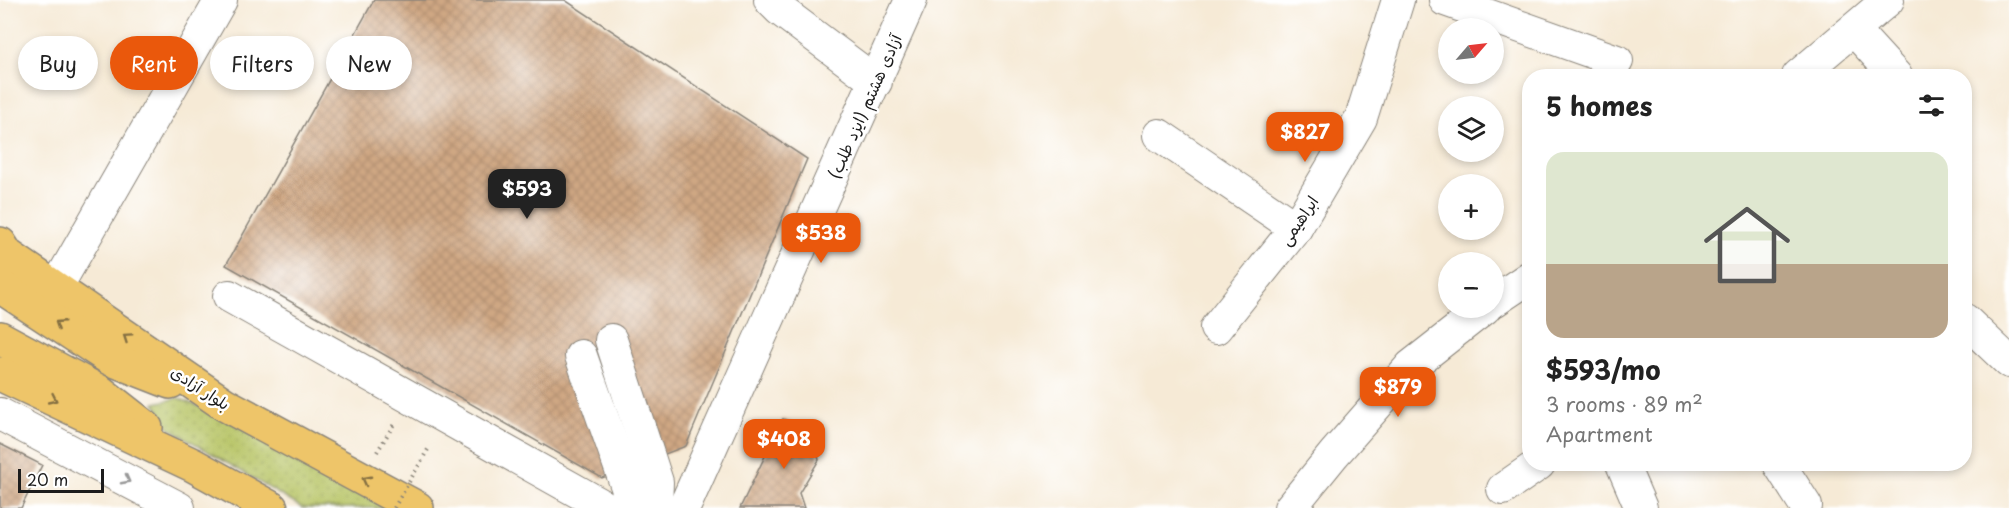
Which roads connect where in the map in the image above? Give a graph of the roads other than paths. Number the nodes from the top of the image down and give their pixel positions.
1 (221, 0) edge
2 (771, 0) edge
3 (911, 0) edge
4 (1398, 0) edge
5 (1445, 0) edge
6 (1888, 0) edge
7 (1854, 30) junction
8 (1617, 61) dead end
9 (1807, 69) edge
10 (1890, 69) edge
11 (876, 82) junction
12 (1160, 135) dead end
13 (1296, 228) junction
14 (0, 244) edge
15 (1522, 283) edge
16 (0, 286) edge
17 (56, 288) junction
18 (1504, 295) edge
19 (229, 296) dead end
20 (1472, 318) edge
21 (1972, 327) edge
22 (1216, 328) dead end
23 (0, 338) edge
24 (611, 340) dead end
25 (581, 356) dead end
26 (2009, 362) edge
27 (0, 374) edge
28 (224, 404) junction
29 (0, 414) edge
30 (193, 465) junction
31 (1529, 471) edge
32 (1625, 471) edge
33 (1784, 471) edge
34 (1503, 489) dead end
35 (252, 503) edge
36 (1806, 506) dead end
37 (179, 508) edge
38 (417, 508) edge
39 (607, 508) edge
40 (645, 508) edge
41 (656, 508) edge
42 (684, 508) edge
43 (1290, 508) edge
44 (1641, 508) edge

1 - 17 street
2 - 11 street
3 - 11 street, آزادی هشتم (ایزد طلب)
4 - 13 street, ابراهیمی
5 - 8 street
6 - 7 street
7 - 9 street
7 - 10 street
11 - 42 street, آزادی هشتم (ایزد طلب)
12 - 13 street
13 - 22 street, ابراهیمی
14 - 17 main road, بلوار آزادی
15 - 18 street
28 -> 16 main road
28 -> 17 main road, بلوار آزادی
19 - 39 street
20 - 43 street
21 - 26 street
23 - 30 main road
24 - 41 street
25 - 40 street
27 -> 30 main road
38 -> 28 main road, بلوار آزادی
29 -> 37 street
30 - 35 main road
31 - 34 street
32 - 44 street
33 - 36 street

